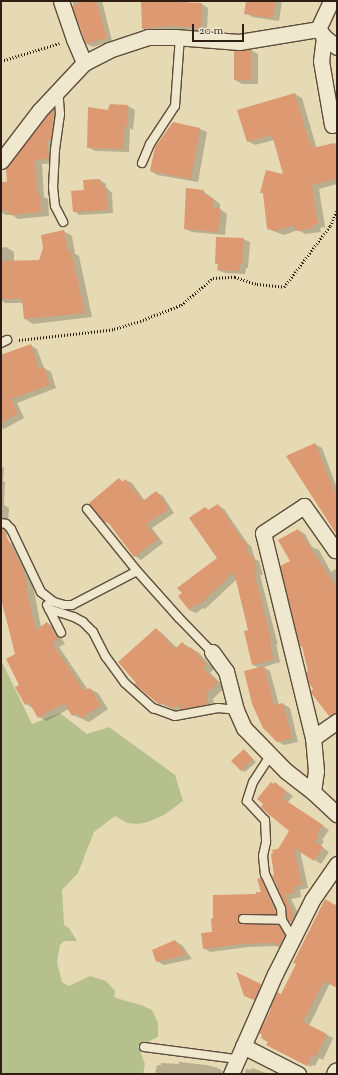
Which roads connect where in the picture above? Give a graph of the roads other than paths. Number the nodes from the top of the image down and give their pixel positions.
1 (61, 1) edge
2 (331, 1) edge
3 (321, 33) junction
4 (180, 37) junction
5 (337, 47) edge
6 (84, 63) junction
7 (55, 94) junction
8 (332, 125) dead end
9 (1, 161) edge
10 (142, 163) dead end
11 (63, 222) dead end
12 (87, 509) dead end
13 (1, 523) edge
14 (336, 550) edge
15 (137, 571) junction
16 (47, 598) junction
17 (49, 609) junction
18 (61, 633) dead end
19 (212, 652) joint
20 (236, 710) junction
21 (337, 721) edge
22 (313, 738) junction
23 (270, 756) junction
24 (313, 792) junction
25 (337, 814) edge
26 (337, 864) edge
27 (243, 919) dead end
28 (282, 920) junction
29 (293, 938) junction
30 (144, 1047) dead end
31 (240, 1052) junction
32 (232, 1074) edge
33 (298, 1074) edge

1 - 6 street
2 - 3 street
3 - 4 street
3 - 5 street
3 - 8 street
4 - 6 street
4 - 10 lane
6 - 7 street
7 - 9 street
7 - 11 lane
12 - 15 lane
13 - 16 lane
14 - 22 street
15 - 16 lane
15 - 19 lane
16 - 17 lane
17 - 18 lane
17 - 20 lane
19 - 20 street
20 - 23 street
21 - 22 street
22 - 24 street
23 - 24 street
23 - 28 lane
24 - 25 street
26 - 29 street
27 - 28 lane
28 - 29 lane
29 - 31 street
30 - 31 lane
31 - 32 street
31 - 33 street

